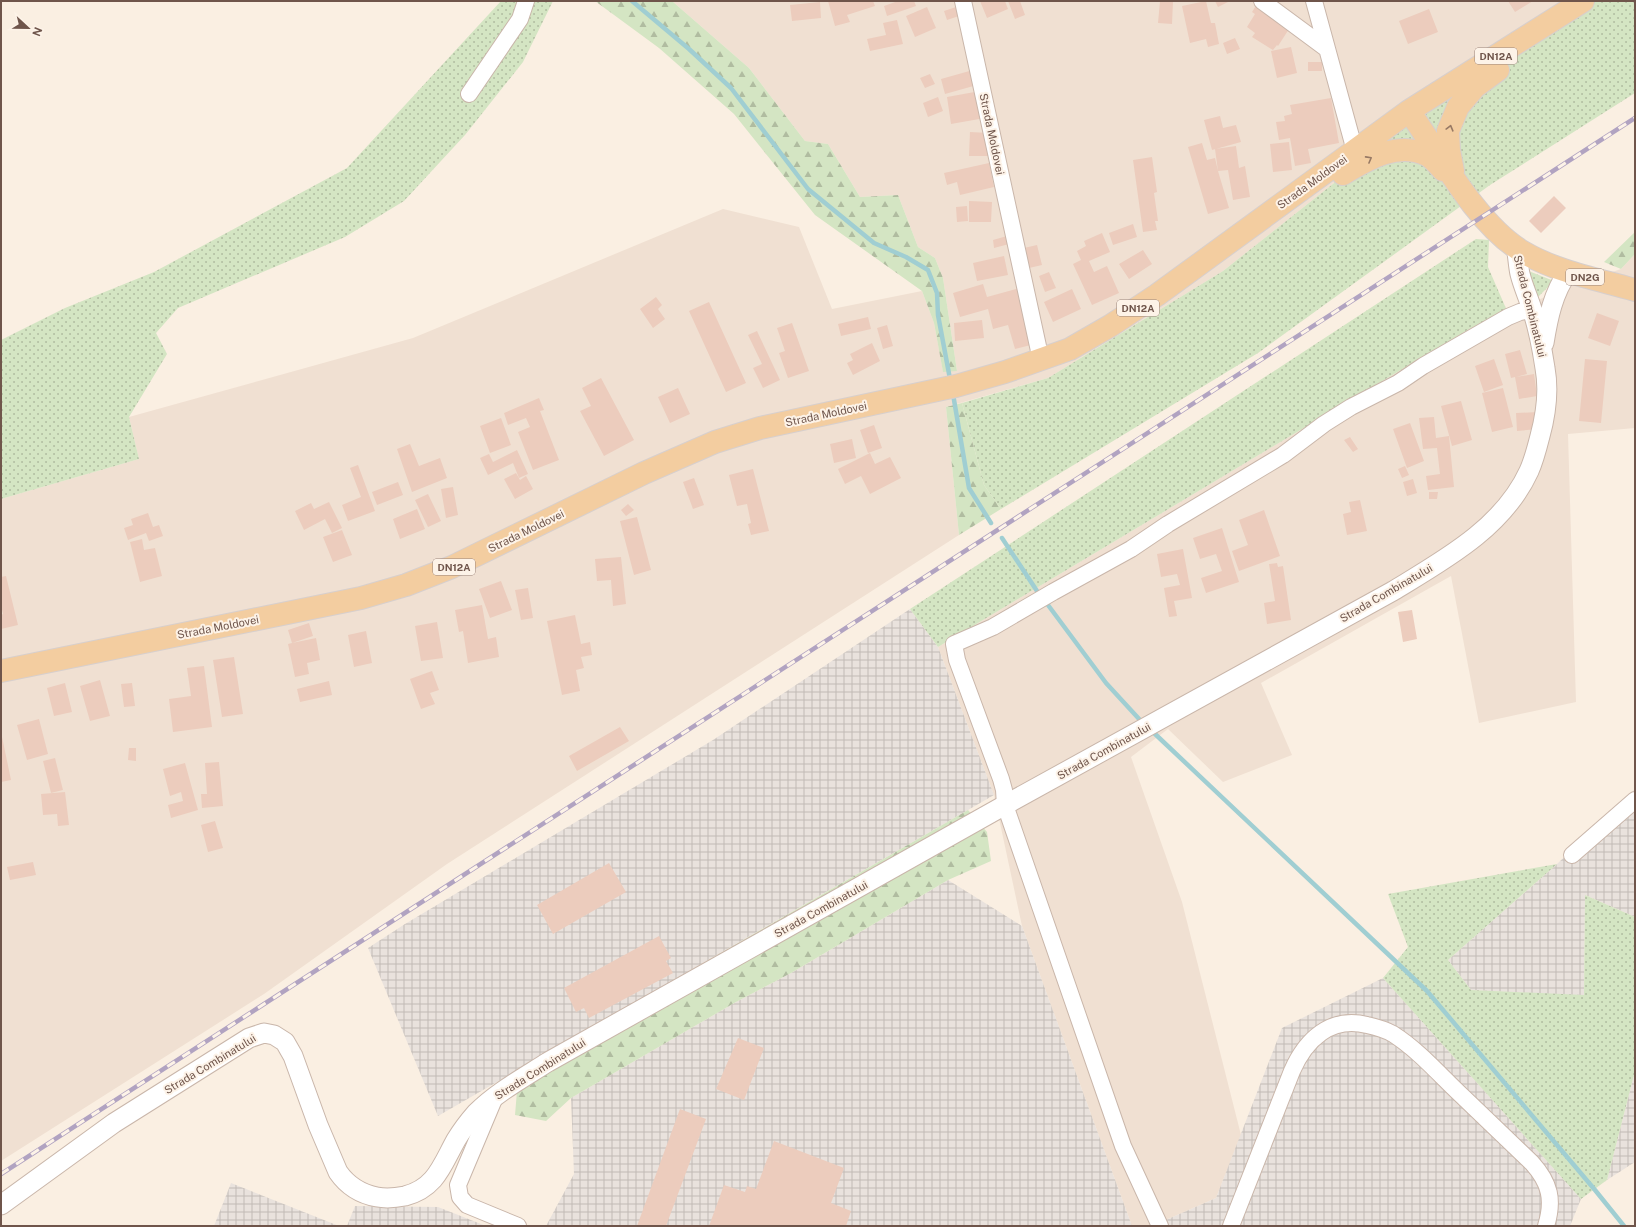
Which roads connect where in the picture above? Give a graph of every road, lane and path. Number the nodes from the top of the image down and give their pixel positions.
1 (526, 1) edge
2 (963, 1) edge
3 (1262, 1) edge
4 (1314, 1) edge
5 (1583, 1) edge
6 (1595, 1) edge
7 (1327, 49) junction
8 (469, 94) dead end
9 (1409, 111) junction
10 (1355, 151) junction
11 (1455, 180) junction
12 (1227, 243) junction
13 (1516, 247) junction
14 (1568, 272) junction
15 (1635, 290) edge
16 (1532, 310) junction
17 (1542, 351) junction
18 (1041, 360) junction
19 (1, 672) edge
20 (1635, 800) edge
21 (1005, 805) junction
22 (1572, 855) dead end
23 (495, 1096) junction
24 (1, 1205) edge
25 (518, 1226) edge
26 (1160, 1226) edge
27 (1231, 1226) edge
28 (1546, 1226) edge

1 - 8 street
2 - 18 street, Strada Moldovei
3 - 7 street
4 - 7 street
5 - 9 main road, Strada Moldovei / DN12A
11 -> 6 main road
7 - 10 street
9 - 10 main road, Strada Moldovei / DN12A
9 - 11 main road, Strada Combinatului / DN2G
10 - 12 main road, Strada Moldovei / DN12A
12 -> 11 main road
11 - 13 main road, Strada Combinatului / DN2G
12 - 18 main road, Strada Moldovei / DN12A
13 - 14 main road, Strada Combinatului / DN2G
13 - 16 street, Strada Combinatului
14 - 15 main road, Strada Combinatului / DN2G
14 - 17 street
16 - 17 street, Strada Combinatului
16 - 21 street
17 - 21 street, Strada Combinatului
18 - 19 main road, Strada Moldovei / DN12A
20 - 22 street
21 - 23 street, Strada Combinatului
21 - 26 street
23 - 24 street, Strada Combinatului
23 - 25 street
27 - 28 street

